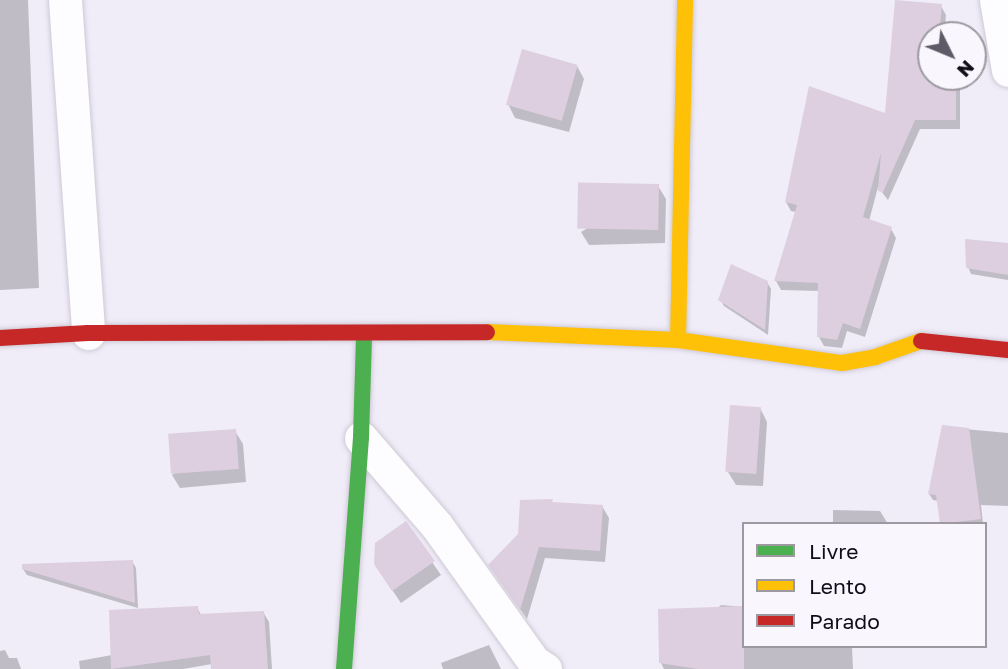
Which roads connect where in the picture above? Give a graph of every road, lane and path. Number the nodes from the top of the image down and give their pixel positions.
1 (65, 0) edge
2 (685, 0) edge
3 (996, 0) edge
4 (1008, 70) edge
5 (88, 332) junction
6 (364, 334) junction
7 (0, 338) edge
8 (678, 340) junction
9 (1008, 350) edge
10 (361, 438) junction
11 (344, 669) edge
12 (545, 669) edge

1 - 5 street
2 - 8 street
3 - 4 street
5 - 6 street
5 - 7 street
6 - 8 street
6 - 10 street
8 - 9 street
10 - 11 street
10 - 12 street

